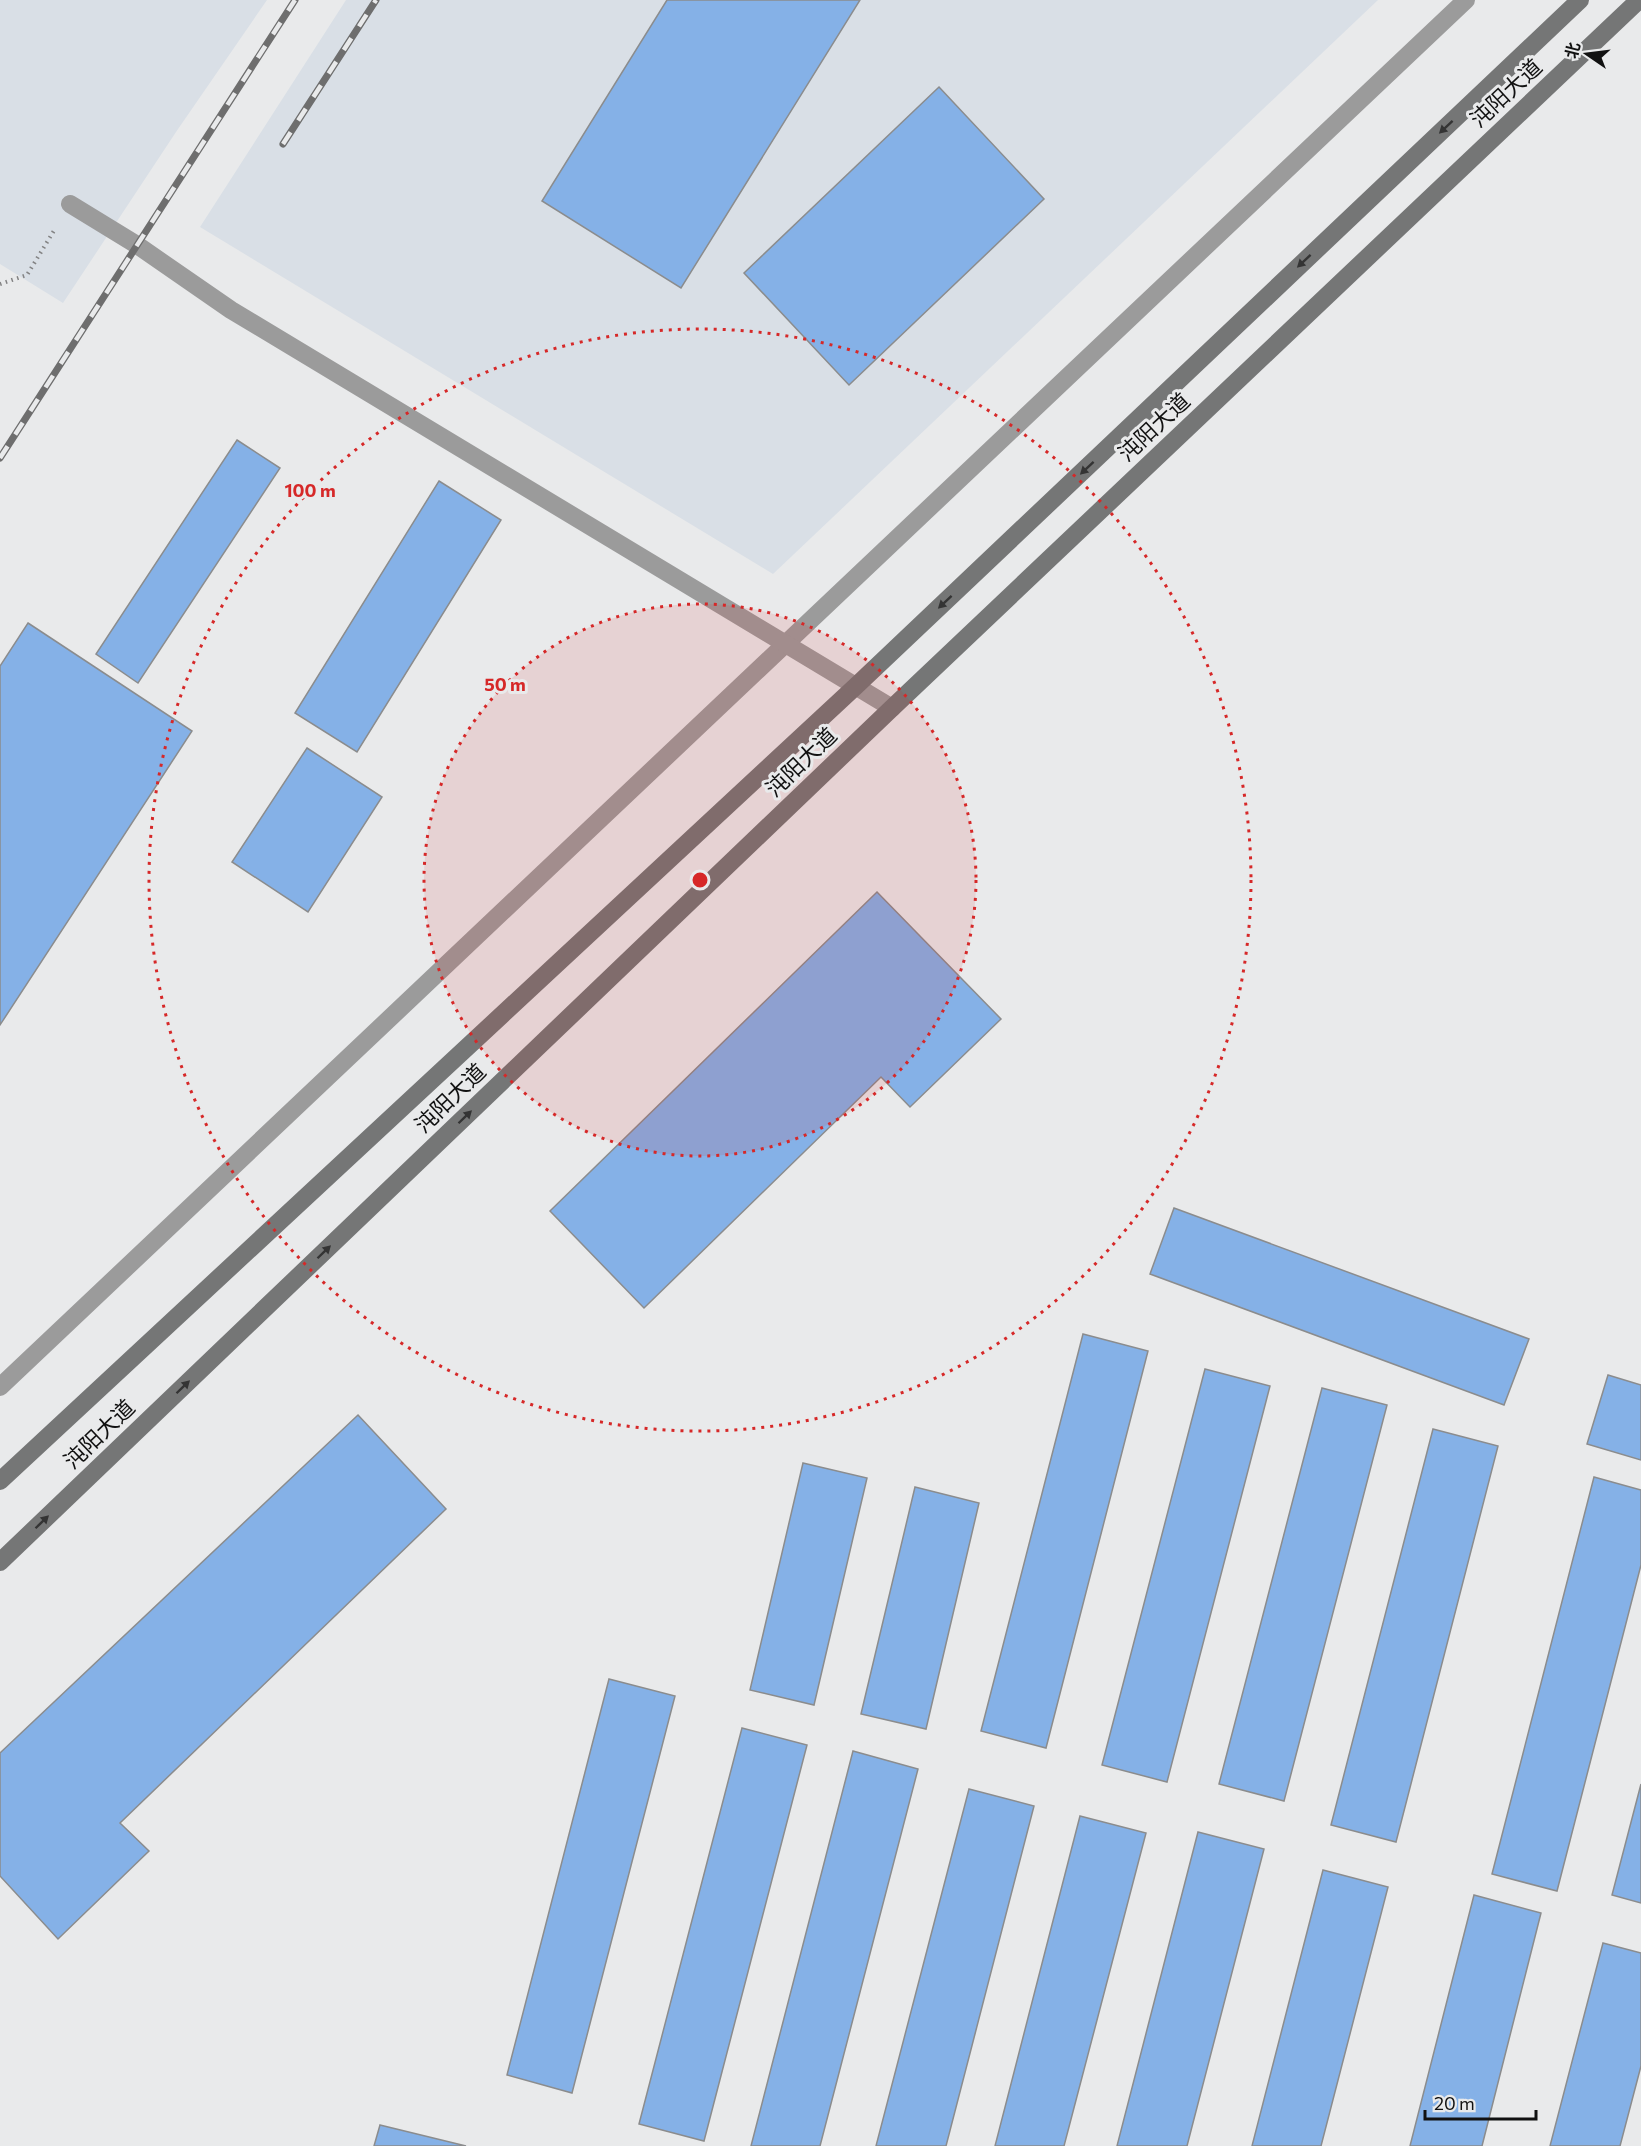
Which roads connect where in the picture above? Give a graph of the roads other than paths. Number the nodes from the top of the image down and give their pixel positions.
1 (1466, 0) edge
2 (1580, 0) edge
3 (1639, 0) edge
4 (70, 204) road end
5 (785, 644) junction
6 (856, 686) junction
7 (892, 708) junction
8 (0, 1387) edge
9 (0, 1481) edge
10 (0, 1562) edge

1 - 5 street
2 -> 6 main road, 沌阳大道
3 - 7 main road, 沌阳大道
4 - 5 street
5 - 6 street
5 - 8 street
6 - 7 street
6 - 9 main road, 沌阳大道
10 -> 7 main road, 沌阳大道

